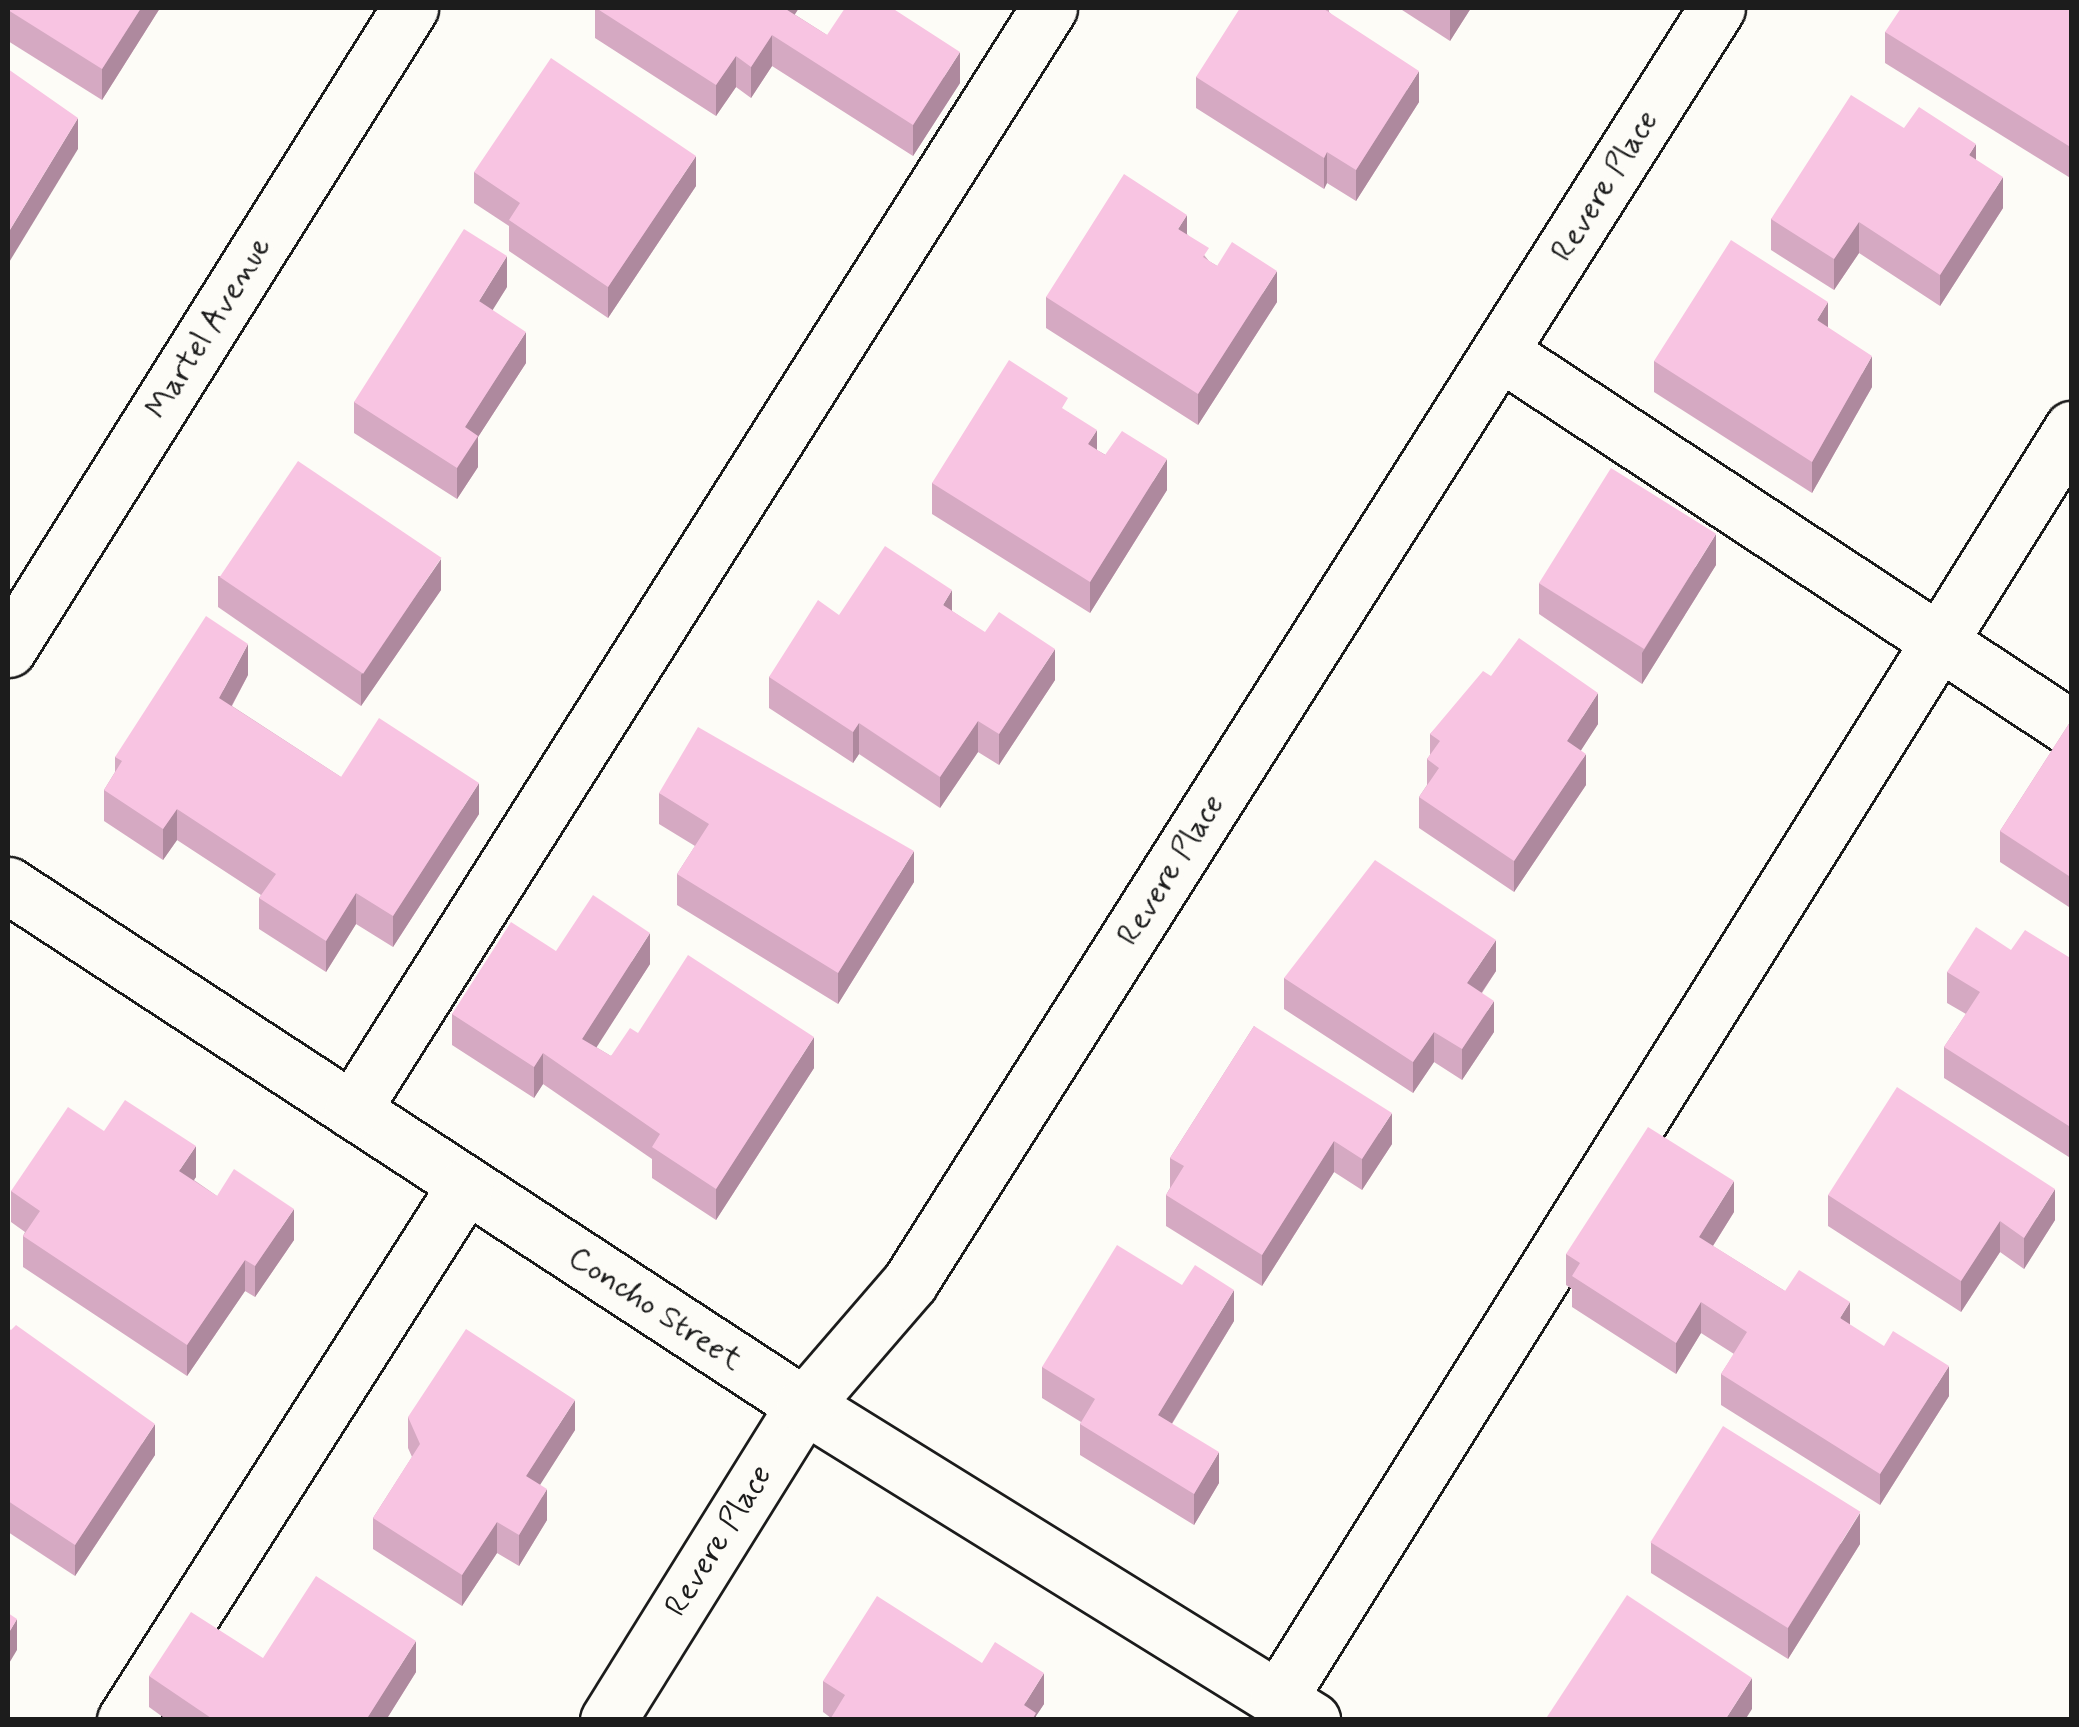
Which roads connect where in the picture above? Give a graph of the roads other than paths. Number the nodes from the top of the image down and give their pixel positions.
1 (410, 8) edge
2 (1048, 8) edge
3 (1717, 8) edge
4 (1500, 352) junction
5 (2072, 429) edge
6 (1938, 642) junction
7 (8, 649) edge
8 (2072, 729) edge
9 (8, 885) edge
10 (352, 1110) junction
11 (465, 1186) junction
12 (804, 1406) junction
13 (1272, 1706) edge
14 (125, 1720) edge
15 (608, 1720) edge

1 - 7 street, Martel Avenue
2 - 10 street
3 - 4 street, Revere Place
4 - 6 street
4 - 12 street, Revere Place
5 - 6 street
6 - 8 street
6 - 13 street
9 - 10 street, Concho Street
10 - 11 street, Concho Street
11 - 12 street, Concho Street
11 - 14 street
12 - 13 street, Concho Street
12 - 15 street, Revere Place

